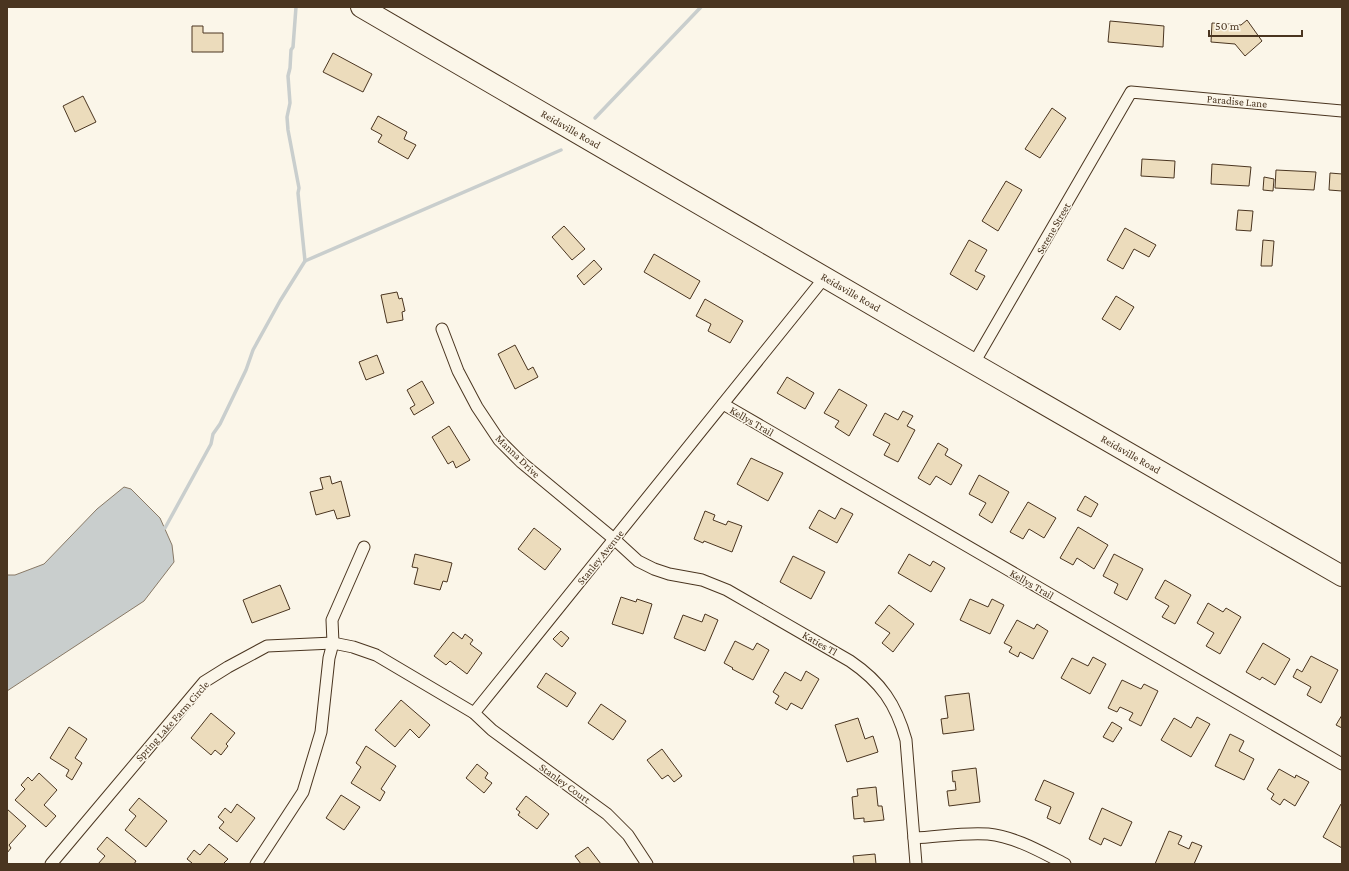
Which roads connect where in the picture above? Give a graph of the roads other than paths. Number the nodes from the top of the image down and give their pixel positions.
1 (361, 7) edge
2 (1131, 92) joint
3 (1342, 111) edge
4 (825, 277) junction
5 (442, 329) dead end
6 (974, 363) junction
7 (723, 404) junction
8 (614, 539) junction
9 (364, 548) dead end
10 (1342, 576) edge
11 (333, 643) junction
12 (474, 713) junction
13 (1342, 764) edge
14 (914, 838) junction
15 (51, 864) edge
16 (256, 864) edge
17 (647, 864) edge
18 (916, 864) edge
19 (1065, 864) edge

1 - 4 highway, Reidsville Road
2 - 3 street, Paradise Lane
2 - 6 street, Serene Street
4 - 6 highway, Reidsville Road
4 - 7 street, Stanley Avenue
5 - 8 street, Manna Drive
6 - 10 highway, Reidsville Road
7 - 8 street, Stanley Avenue
7 - 13 street, Kellys Trail
8 - 12 street, Stanley Avenue
8 - 14 street, Katies Tl
9 - 11 street
11 - 12 street
11 - 15 street, Spring Lake Farm Circle
11 - 16 street
12 - 17 street, Stanley Court
14 - 18 street, Katies Tl
14 - 19 street

